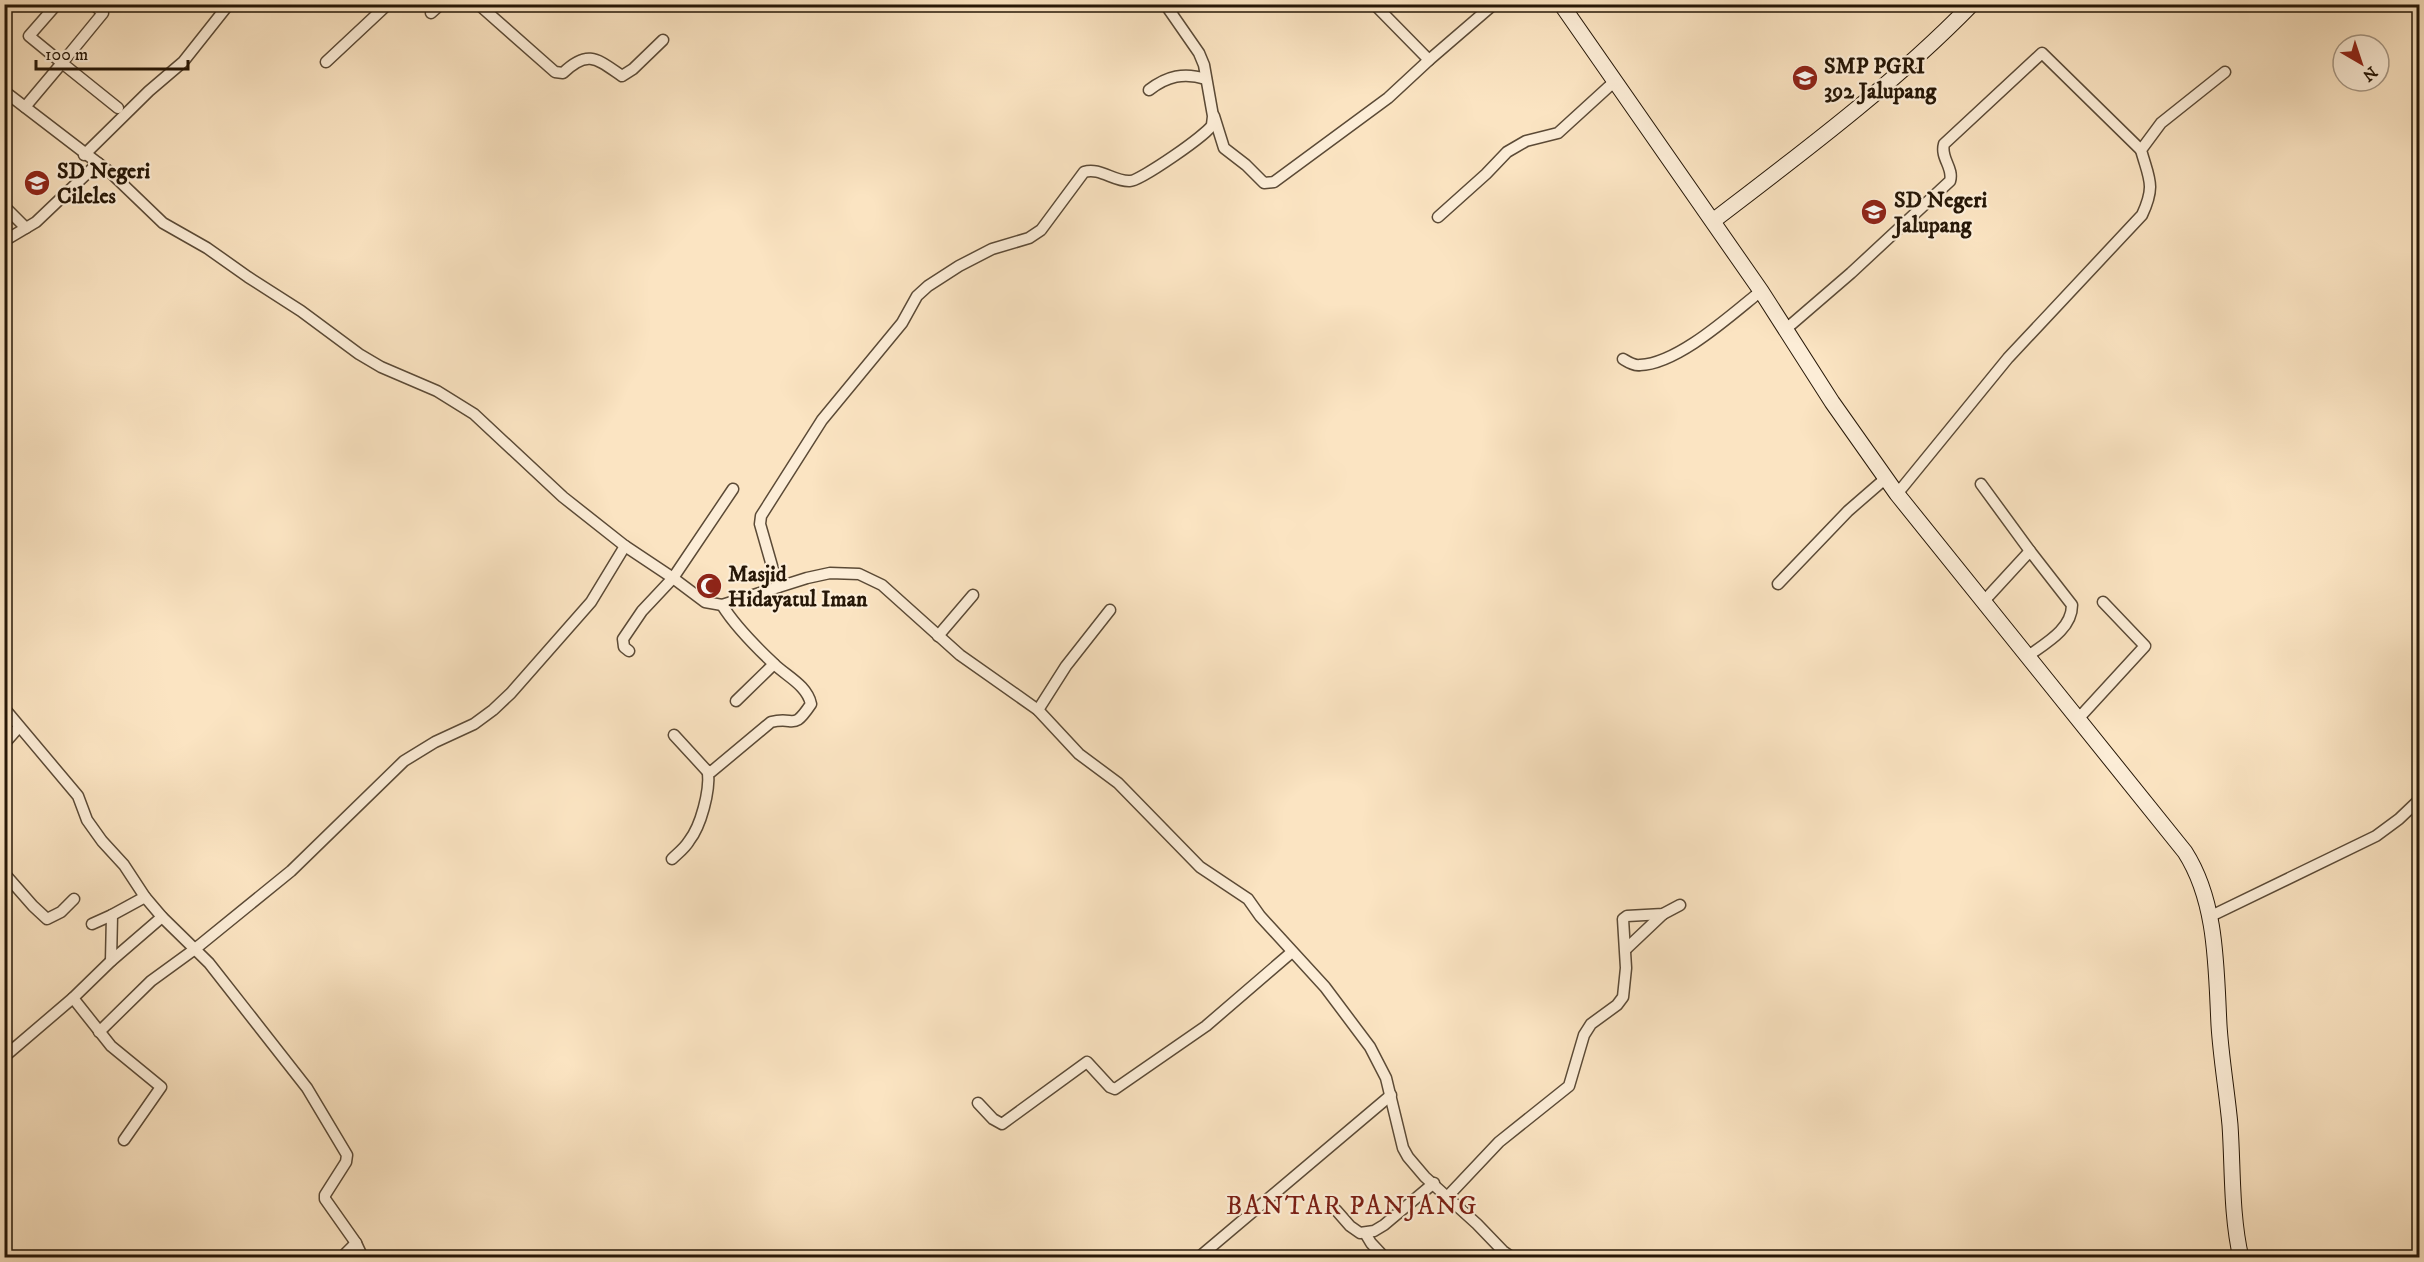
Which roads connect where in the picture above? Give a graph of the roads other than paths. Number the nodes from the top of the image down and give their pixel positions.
1 (57, 4) edge
2 (93, 4) edge
3 (229, 4) edge
4 (388, 4) edge
5 (441, 4) edge
6 (478, 4) edge
7 (1164, 4) edge
8 (1374, 4) edge
9 (1494, 4) edge
10 (1561, 4) edge
11 (1972, 4) edge
12 (431, 13) dead end
13 (663, 40) dead end
14 (1429, 60) junction
15 (326, 62) dead end
16 (62, 63) junction
17 (2225, 72) dead end
18 (1206, 79) junction
19 (1615, 81) junction
20 (1149, 90) dead end
21 (4, 91) edge
22 (25, 108) junction
23 (118, 108) dead end
24 (1214, 116) junction
25 (2141, 150) junction
26 (84, 154) junction
27 (98, 164) junction
28 (4, 206) edge
29 (1438, 217) dead end
30 (1713, 221) junction
31 (26, 228) junction
32 (4, 241) edge
33 (1761, 291) junction
34 (1786, 329) junction
35 (1623, 359) dead end
36 (1886, 478) junction
37 (1981, 484) dead end
38 (733, 489) dead end
39 (1897, 495) junction
40 (625, 546) junction
41 (2030, 551) junction
42 (674, 578) junction
43 (1778, 584) dead end
44 (778, 587) junction
45 (973, 595) dead end
46 (1984, 601) junction
47 (2103, 602) dead end
48 (723, 605) junction
49 (1110, 610) dead end
50 (938, 636) junction
51 (629, 651) dead end
52 (2028, 656) junction
53 (774, 664) junction
54 (736, 701) dead end
55 (4, 708) edge
56 (1038, 710) junction
57 (2077, 720) junction
58 (19, 727) junction
59 (674, 735) dead end
60 (4, 744) edge
61 (708, 772) junction
62 (2420, 799) edge
63 (672, 859) dead end
64 (4, 873) edge
65 (145, 897) junction
66 (74, 900) dead end
67 (1680, 905) dead end
68 (1663, 914) junction
69 (112, 915) junction
70 (162, 917) junction
71 (2209, 917) junction
72 (92, 924) dead end
73 (195, 949) junction
74 (1626, 949) junction
75 (1292, 952) junction
76 (111, 961) junction
77 (73, 998) junction
78 (99, 1032) junction
79 (4, 1057) edge
80 (1391, 1095) junction
81 (978, 1103) dead end
82 (124, 1140) dead end
83 (1434, 1183) junction
84 (1448, 1196) junction
85 (1336, 1210) dead end
86 (1365, 1233) junction
87 (356, 1243) junction
88 (341, 1257) edge
89 (363, 1257) edge
90 (1198, 1257) edge
91 (1385, 1257) edge
92 (1513, 1257) edge
93 (2241, 1257) edge

1 - 16 street
2 - 16 street
3 - 26 street
4 - 15 street
5 - 12 street
6 - 13 street
7 - 18 street
8 - 14 street
9 - 14 street
10 - 19 street
11 - 30 street
14 - 24 street
16 - 22 street
16 - 23 street
17 - 25 street
18 - 20 street
18 - 24 street
19 - 29 street
19 - 30 street
21 - 22 street
22 - 26 street
24 - 44 street
25 - 34 street
25 - 39 street
26 - 27 street
27 - 31 street
27 - 40 street
28 - 31 street
30 - 33 street
31 - 32 street
33 - 34 street
33 - 35 street
34 - 36 street
36 - 39 street
36 - 43 street
37 - 41 street
38 - 42 street
39 - 46 street
40 - 42 street
40 - 73 street
41 - 46 street
41 - 52 street
42 - 48 street
42 - 51 street
44 - 48 street
44 - 50 street
45 - 50 street
46 - 52 street
47 - 57 street
48 - 53 street
49 - 56 street
50 - 56 street
52 - 57 street
53 - 54 street
53 - 61 street
55 - 58 street
56 - 75 street
57 - 71 street
58 - 60 street
58 - 65 street
59 - 61 street
61 - 63 street
62 - 71 street
64 - 66 street
65 - 69 street
65 - 70 street
67 - 68 street
68 - 74 street
68 - 74 street
69 - 72 street
69 - 76 street
70 - 73 street
70 - 76 street
71 - 93 street
73 - 78 street
73 - 87 street
74 - 84 street
75 - 80 street
75 - 81 street
76 - 77 street
77 - 78 street
77 - 79 street
78 - 82 street
80 - 83 street
80 - 90 street
83 - 84 street
83 - 86 street
84 - 92 street
85 - 86 street
86 - 91 street
87 - 88 street
87 - 89 street

